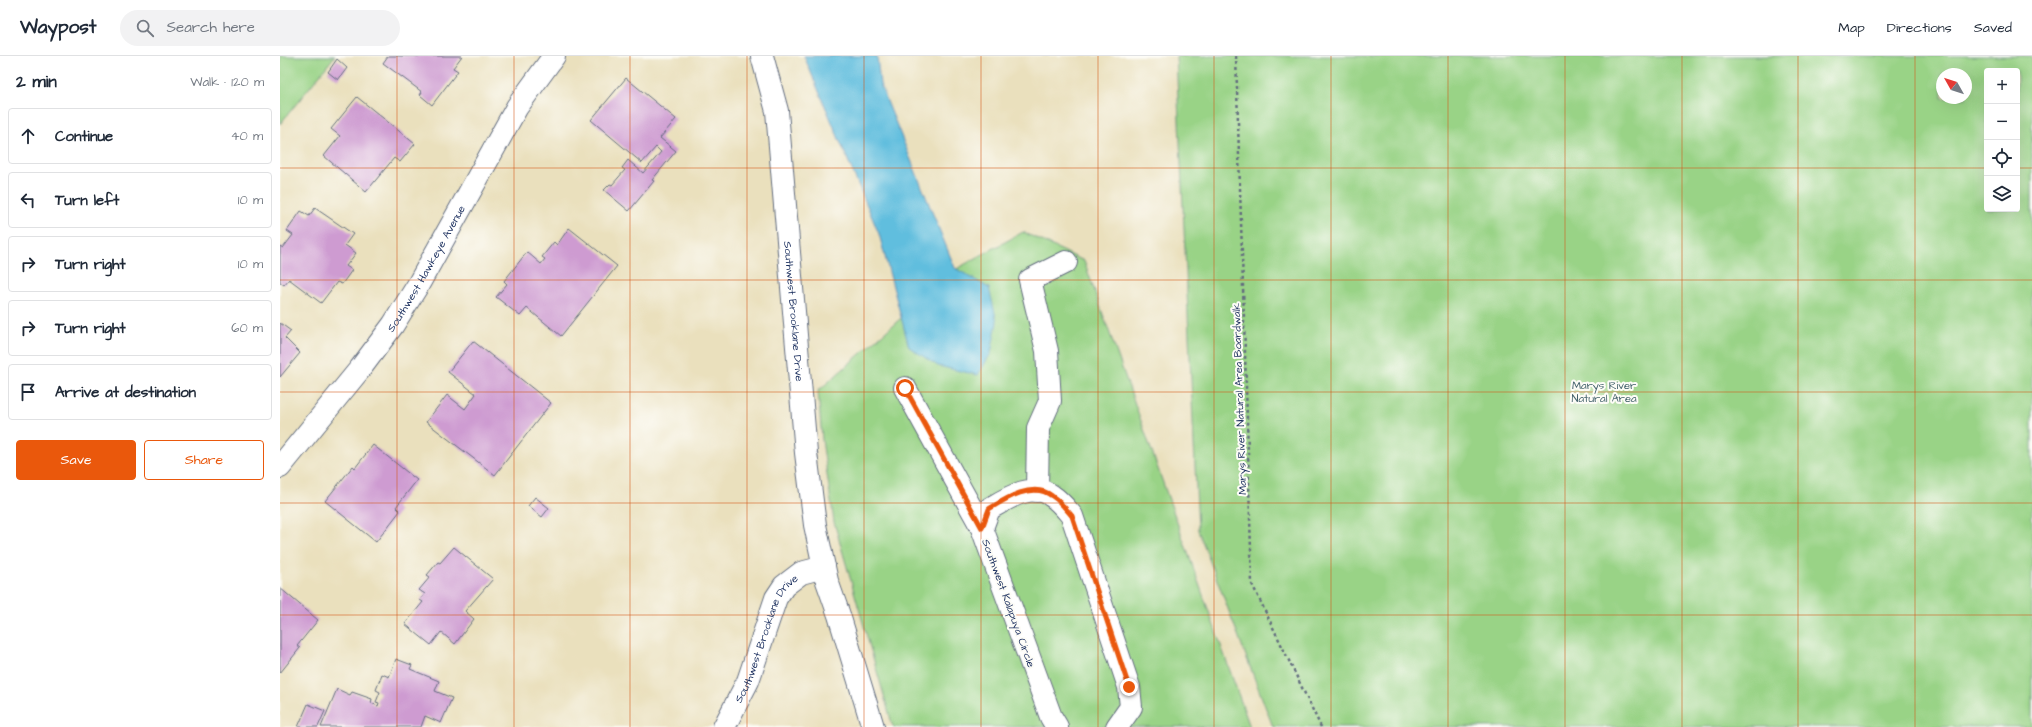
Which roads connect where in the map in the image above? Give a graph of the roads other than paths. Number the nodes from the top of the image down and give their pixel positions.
1 (554, 56) edge
2 (762, 56) edge
3 (1066, 262) dead end
4 (905, 388) dead end
5 (280, 467) edge
6 (1037, 491) junction
7 (982, 528) junction
8 (824, 567) junction
9 (724, 727) edge
10 (873, 727) edge
11 (1057, 727) edge
12 (1117, 727) edge

1 - 5 street, Southwest Hawkeye Avenue
2 - 8 street, Southwest Brooklane Drive
3 - 6 street
4 - 7 street
6 - 7 street, Southwest Kalapuya Circle
6 - 12 street, Southwest Kalapuya Circle
7 - 11 street, Southwest Kalapuya Circle
8 - 9 street, Southwest Brooklane Drive
8 - 10 street, Southwest Brooklane Drive

